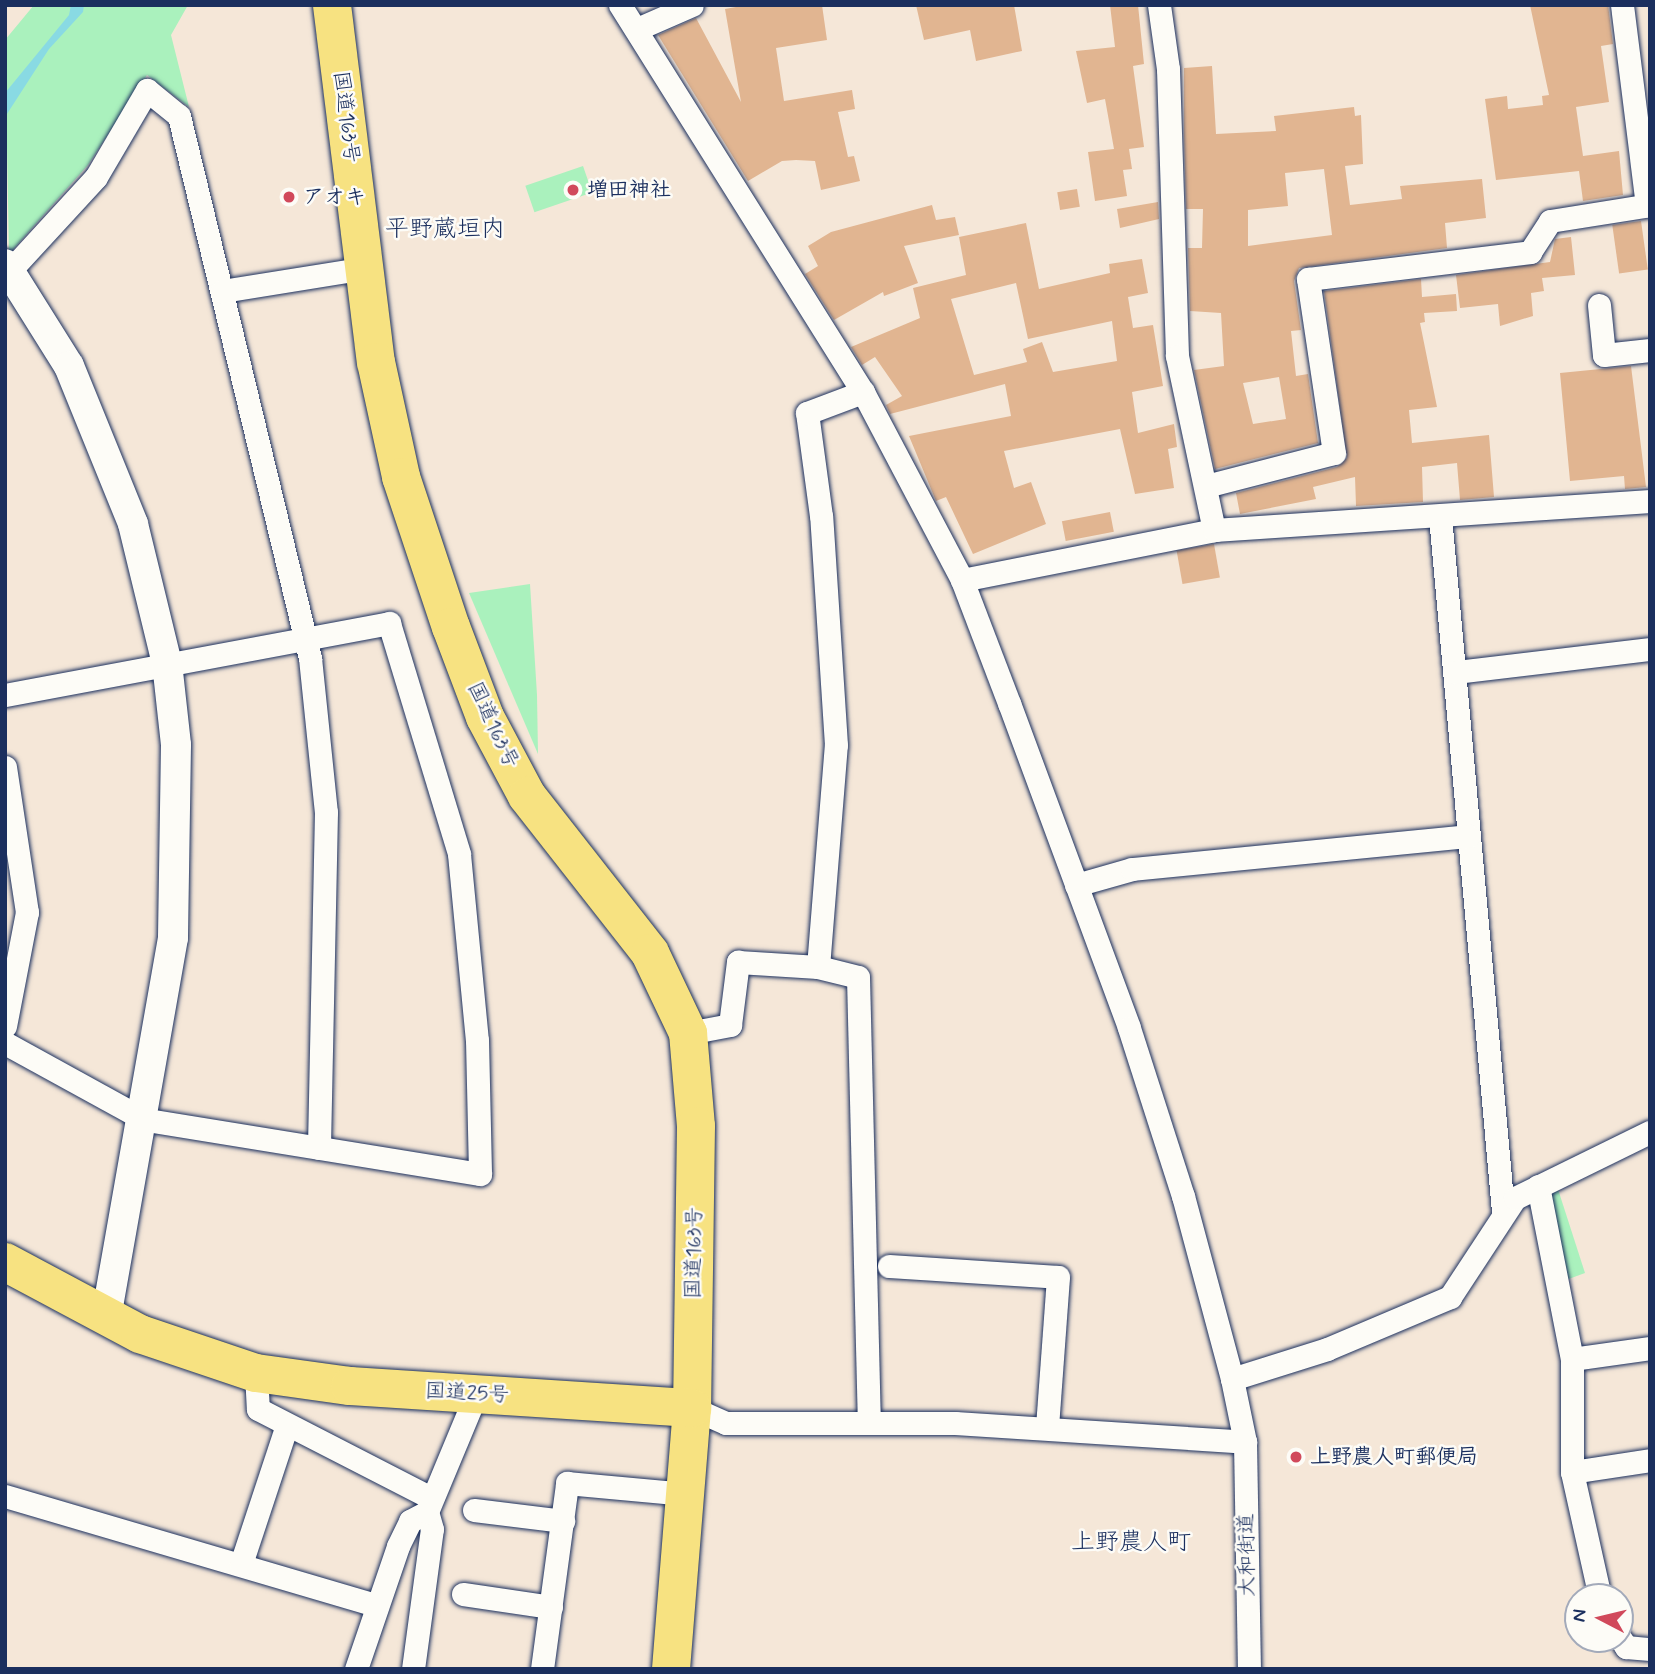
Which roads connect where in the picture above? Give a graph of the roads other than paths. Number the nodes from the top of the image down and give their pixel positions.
1 (332, 5) edge
2 (620, 5) edge
3 (692, 5) edge
4 (1159, 5) edge
5 (1622, 5) edge
6 (637, 29) junction
7 (1648, 205) edge
8 (365, 268) junction
9 (7, 270) edge
10 (222, 291) junction
11 (1599, 305) dead end
12 (1650, 350) edge
13 (863, 392) junction
14 (1206, 486) junction
15 (1650, 501) edge
16 (1440, 516) junction
17 (1214, 530) junction
18 (962, 580) junction
19 (304, 637) junction
20 (1650, 649) edge
21 (167, 663) junction
22 (1456, 672) junction
23 (5, 695) edge
24 (6, 779) edge
25 (1468, 836) junction
26 (1076, 885) junction
27 (818, 967) junction
28 (5, 1026) edge
29 (688, 1033) junction
30 (5, 1042) edge
31 (145, 1120) junction
32 (1650, 1132) edge
33 (319, 1148) junction
34 (1538, 1186) junction
35 (1503, 1211) junction
36 (5, 1262) edge
37 (889, 1266) dead end
38 (107, 1312) junction
39 (1650, 1348) edge
40 (1572, 1359) junction
41 (256, 1373) junction
42 (1232, 1379) junction
43 (476, 1394) junction
44 (692, 1408) junction
45 (869, 1422) junction
46 (287, 1425) junction
47 (1047, 1427) junction
48 (1245, 1442) junction
49 (1650, 1460) edge
50 (1572, 1472) junction
51 (685, 1494) junction
52 (5, 1496) edge
53 (429, 1505) junction
54 (474, 1510) dead end
55 (563, 1521) junction
56 (241, 1564) junction
57 (1597, 1583) edge
58 (463, 1594) dead end
59 (376, 1605) junction
60 (551, 1607) junction
61 (356, 1669) edge
62 (413, 1669) edge
63 (542, 1669) edge
64 (671, 1669) edge
65 (1249, 1669) edge

1 - 8 highway, 国道163号
2 - 6 street, 大和街道
3 - 6 street
4 - 14 street
5 - 7 street
6 - 13 street, 大和街道
7 - 14 street
8 - 10 street
8 - 29 highway, 国道163号
9 - 10 street
9 - 21 street
10 - 19 street
11 - 12 street
13 - 18 street, 大和街道
13 - 27 street
14 - 17 street
15 - 16 street
16 - 17 street
16 - 22 street
17 - 18 street
18 - 26 street, 大和街道
19 - 21 street
19 - 33 street
19 - 33 street
20 - 22 street
21 - 23 street
21 - 31 street
22 - 25 street
24 - 28 street
25 - 26 street
25 - 35 street
26 - 42 street, 大和街道
27 - 29 street
27 - 45 street
29 - 44 highway, 国道163号
30 - 31 street
31 - 33 street
31 - 38 street
32 - 34 street
34 - 35 street
34 - 40 street
35 - 42 street
36 - 38 highway, 国道25号
37 - 47 street
38 - 41 highway, 国道25号
39 - 40 street
40 - 50 street
41 - 43 highway, 国道25号
41 - 46 street
42 - 48 street, 大和街道
43 - 44 highway, 国道25号
43 - 53 street
44 - 45 street
44 - 51 highway
45 - 47 street
46 - 53 street
46 - 56 street
47 - 48 street
48 - 65 street, 大和街道
49 - 50 street
50 - 57 street
51 - 55 street
51 - 64 highway
52 - 56 street
53 - 59 street
53 - 62 street
54 - 55 street
55 - 60 street
56 - 59 street
58 - 60 street
59 - 61 street
60 - 63 street

